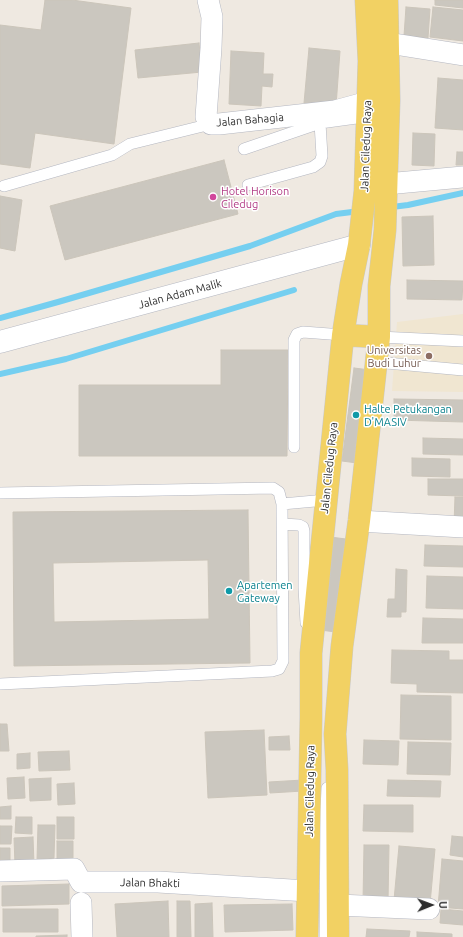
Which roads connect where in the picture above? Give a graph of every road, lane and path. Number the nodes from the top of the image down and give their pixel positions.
1 (208, 0) edge
2 (366, 0) edge
3 (387, 0) edge
4 (388, 42) junction
5 (463, 55) edge
6 (378, 108) junction
7 (320, 123) junction
8 (211, 124) junction
9 (244, 149) dead end
10 (463, 177) edge
11 (248, 185) dead end
12 (4, 186) dead end
13 (376, 188) junction
14 (360, 237) junction
15 (384, 238) junction
16 (343, 335) junction
17 (379, 337) junction
18 (463, 341) edge
19 (0, 342) edge
20 (376, 362) junction
21 (463, 370) edge
22 (294, 447) dead end
23 (0, 493) edge
24 (326, 500) junction
25 (282, 504) junction
26 (359, 521) junction
27 (283, 524) junction
28 (463, 527) edge
29 (311, 653) junction
30 (0, 684) edge
31 (335, 734) junction
32 (0, 871) edge
33 (308, 890) junction
34 (81, 903) dead end
35 (338, 905) junction
36 (429, 909) dead end
37 (82, 937) edge
38 (307, 937) edge
39 (325, 937) edge
40 (338, 937) edge

1 - 8 street, Jalan Bahagia
2 - 6 main road, Jalan Ciledug Raya
3 - 4 main road, Jalan Ciledug Raya
4 - 5 street
4 - 6 main road, Jalan Ciledug Raya
6 - 7 lane
6 - 8 street, Jalan Bahagia
6 - 13 main road, Jalan Ciledug Raya
7 - 9 lane
7 - 11 lane
8 - 12 lane
10 - 13 street
13 - 14 main road, Jalan Ciledug Raya
13 - 15 main road, Jalan Ciledug Raya
14 - 15 main road
14 - 16 main road, Jalan Ciledug Raya
14 - 19 street, Jalan Adam Malik
15 - 17 main road, Jalan Ciledug Raya
16 - 17 main road
16 - 22 lane
16 - 24 main road, Jalan Ciledug Raya
17 - 18 lane
17 - 20 main road, Jalan Ciledug Raya
20 - 21 lane
20 - 26 main road, Jalan Ciledug Raya
23 - 25 lane
24 - 25 lane
24 - 29 main road, Jalan Ciledug Raya
25 - 27 lane
26 - 28 street
26 - 31 main road, Jalan Ciledug Raya
27 - 29 lane
27 - 30 lane
29 - 33 main road, Jalan Ciledug Raya
31 - 35 main road, Jalan Ciledug Raya
31 - 39 lane
32 - 33 street, Jalan Bhakti
33 - 38 main road, Jalan Ciledug Raya
34 - 37 street
35 - 36 street
35 - 40 main road, Jalan Ciledug Raya

